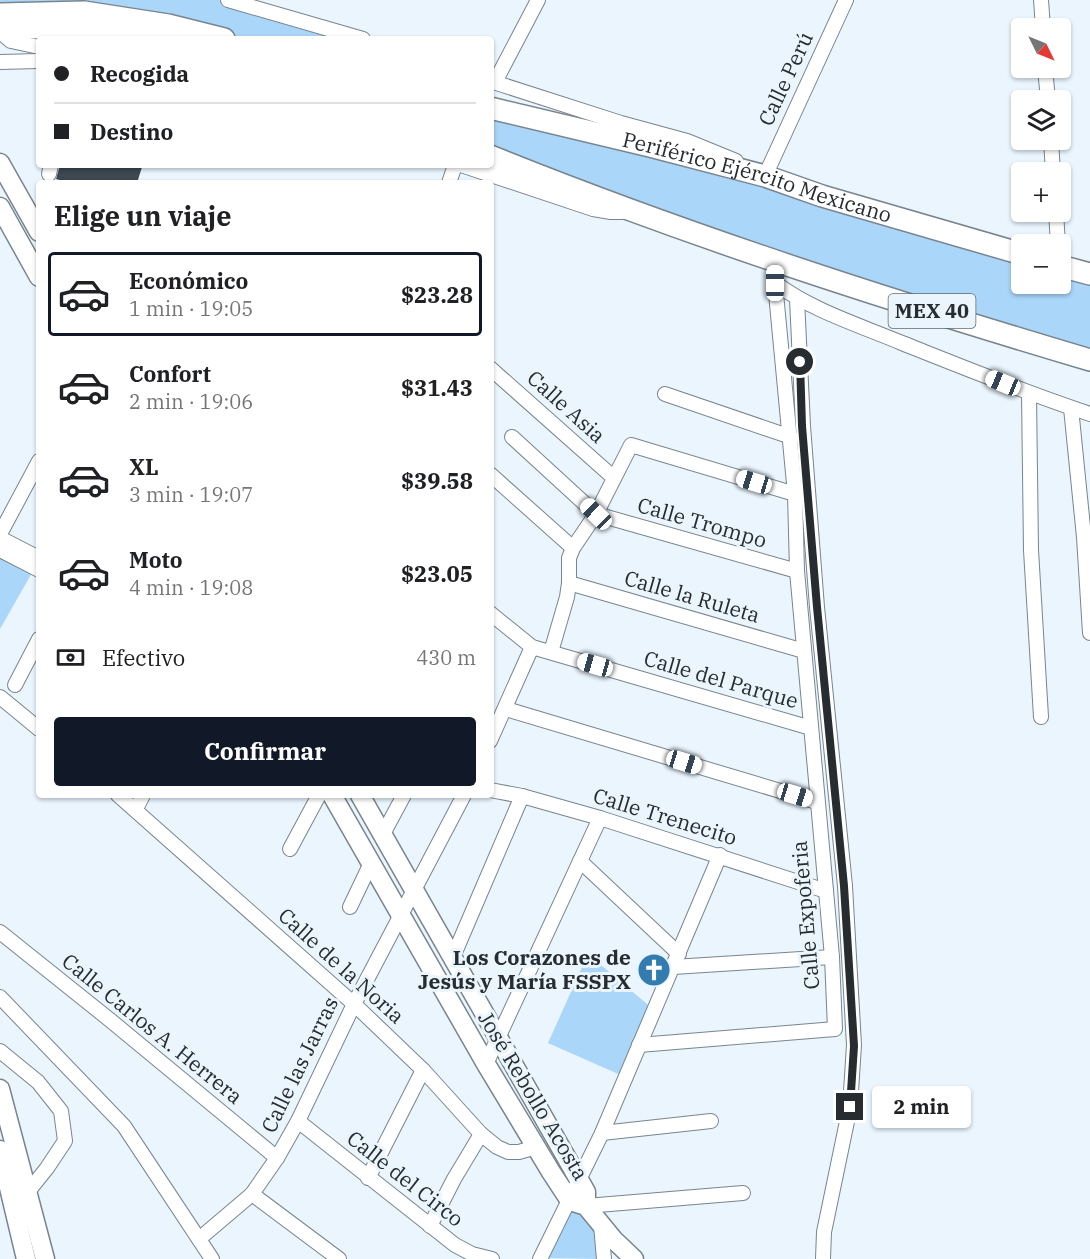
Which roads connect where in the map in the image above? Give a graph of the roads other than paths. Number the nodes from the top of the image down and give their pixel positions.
1 (228, 0) edge
2 (537, 0) edge
3 (846, 0) edge
4 (1041, 0) edge
5 (248, 3) edge
6 (0, 14) edge
7 (1042, 18) edge
8 (0, 30) edge
9 (152, 36) edge
10 (212, 36) edge
11 (353, 36) edge
12 (36, 46) edge
13 (36, 61) edge
14 (0, 62) edge
15 (494, 80) edge
16 (494, 82) edge
17 (494, 109) edge
18 (494, 158) edge
19 (0, 163) edge
20 (470, 168) edge
21 (765, 176) junction
22 (0, 207) edge
23 (630, 211) junction
24 (35, 226) edge
25 (12, 230) junction
26 (1011, 251) edge
27 (775, 259) junction
28 (1071, 269) edge
29 (36, 272) edge
30 (1090, 274) edge
31 (775, 283) junction
32 (797, 299) junction
33 (1090, 360) edge
34 (494, 372) edge
35 (665, 394) dead end
36 (1029, 394) junction
37 (1071, 408) junction
38 (1090, 414) edge
39 (512, 437) dead end
40 (790, 437) junction
41 (36, 467) edge
42 (494, 478) edge
43 (614, 478) junction
44 (795, 494) junction
45 (596, 514) junction
46 (0, 536) edge
47 (573, 548) junction
48 (0, 550) edge
49 (36, 556) edge
50 (36, 568) edge
51 (798, 571) junction
52 (569, 583) junction
53 (494, 622) edge
54 (1090, 633) edge
55 (36, 645) edge
56 (532, 647) junction
57 (804, 651) junction
58 (551, 652) junction
59 (15, 685) dead end
60 (0, 697) edge
61 (506, 710) junction
62 (1041, 717) dead end
63 (36, 727) edge
64 (811, 728) junction
65 (494, 733) edge
66 (494, 791) edge
67 (522, 796) junction
68 (122, 798) edge
69 (142, 798) edge
70 (316, 798) edge
71 (334, 798) edge
72 (362, 798) edge
73 (402, 798) edge
74 (462, 798) edge
75 (817, 802) junction
76 (136, 809) junction
77 (600, 818) junction
78 (382, 836) junction
79 (290, 849) dead end
80 (720, 855) junction
81 (580, 861) junction
82 (371, 863) junction
83 (414, 890) junction
84 (826, 891) junction
85 (350, 907) dead end
86 (400, 914) junction
87 (0, 932) edge
88 (679, 954) junction
89 (453, 957) junction
90 (832, 957) junction
91 (673, 967) junction
92 (0, 997) edge
93 (354, 1004) junction
94 (499, 1040) junction
95 (639, 1045) junction
96 (0, 1051) edge
97 (486, 1064) junction
98 (423, 1070) junction
99 (0, 1089) edge
100 (711, 1120) dead end
101 (298, 1121) junction
102 (602, 1133) junction
103 (481, 1134) junction
104 (536, 1147) junction
105 (8, 1158) edge
106 (277, 1158) junction
107 (368, 1178) junction
108 (580, 1182) junction
109 (743, 1192) dead end
110 (252, 1194) junction
111 (19, 1195) junction
112 (578, 1204) junction
113 (601, 1225) junction
114 (430, 1226) junction
115 (199, 1239) junction
116 (628, 1257) edge
117 (335, 1258) edge
118 (15, 1259) edge
119 (26, 1259) edge
120 (45, 1259) edge
121 (212, 1259) edge
122 (492, 1259) edge
123 (540, 1259) edge
124 (604, 1259) edge
125 (823, 1259) edge

1 - 5 street
2 - 15 street
3 - 21 street, Calle Perú
4 - 7 street
5 - 11 street
6 - 10 highway
8 - 9 highway
8 - 12 street
13 - 14 street
16 - 21 street
17 - 21 highway, Periférico Ejército Mexicano
18 - 23 highway, MEX 40
19 - 24 main road
20 - 23 street
21 - 26 highway, Periférico Ejército Mexicano
22 - 25 main road
23 - 27 highway, MEX 40
24 - 25 main road
25 - 29 main road
27 - 31 street, Calle Expoferia
27 - 33 highway, MEX 40
28 - 30 highway
31 - 32 street
31 - 40 street, Calle Expoferia
32 - 36 street
32 - 125 street
34 - 43 street, Calle Asia
35 - 40 street
36 - 37 street
36 - 62 street
37 - 38 street
37 - 54 street
39 - 45 street
40 - 44 street, Calle Expoferia
41 - 46 street
42 - 47 street
43 - 44 street
43 - 45 street
44 - 51 street, Calle Expoferia
45 - 47 street
45 - 51 street, Calle Trompo
46 - 49 street
47 - 52 street
48 - 50 street
51 - 57 street, Calle Expoferia
52 - 57 street, Calle la Ruleta
52 - 58 street
53 - 56 street, Calle del Parque
55 - 59 street
56 - 58 street, Calle del Parque
56 - 61 street
57 - 64 street, Calle Expoferia
58 - 64 street, Calle del Parque
60 - 63 street
61 - 65 street
61 - 75 street
64 - 75 street, Calle Expoferia
66 - 67 street, Calle Trenecito
67 - 77 street, Calle Trenecito
67 - 89 street
68 - 76 street, Calle de la Noria
69 - 76 street
70 - 79 street
71 - 82 main road, José Rebollo Acosta
72 - 78 main road, José Rebollo Acosta
73 - 78 street
74 - 83 street, Calle las Jarras
75 - 84 street, Calle Expoferia
76 - 93 street, Calle de la Noria
77 - 80 street, Calle Trenecito
77 - 81 street
78 - 83 main road, José Rebollo Acosta
80 - 84 street, Calle Trenecito
80 - 88 street
81 - 88 street
81 - 94 street
82 - 85 street
82 - 86 main road, José Rebollo Acosta
83 - 86 street, Calle las Jarras
83 - 89 main road, José Rebollo Acosta
84 - 90 street, Calle Expoferia
86 - 93 street, Calle las Jarras
86 - 97 main road, José Rebollo Acosta
87 - 106 street, Calle Carlos A. Herrera
88 - 91 street
89 - 94 main road, José Rebollo Acosta
90 - 91 street
90 - 95 street, Calle Expoferia
91 - 95 street
92 - 115 street
93 - 98 street, Calle de la Noria
93 - 101 street, Calle las Jarras
94 - 97 street
94 - 108 main road, José Rebollo Acosta
95 - 102 street
96 - 111 street
97 - 104 main road, José Rebollo Acosta
98 - 103 street, Calle de la Noria
98 - 107 street
99 - 105 main road
100 - 102 street
101 - 106 street, Calle las Jarras
101 - 107 street, Calle del Circo
102 - 108 street
103 - 104 street, Calle de la Noria
103 - 114 street
104 - 112 main road, José Rebollo Acosta
105 - 111 main road
106 - 110 street, Calle las Jarras
107 - 114 street, Calle del Circo
108 - 112 main road, José Rebollo Acosta
109 - 112 street
110 - 115 street, Calle las Jarras
110 - 117 street
111 - 118 main road
111 - 119 main road
111 - 120 main road
112 - 113 main road, José Rebollo Acosta
112 - 123 street
113 - 116 main road, José Rebollo Acosta
113 - 124 street
114 - 122 street, Calle del Circo
115 - 121 street

